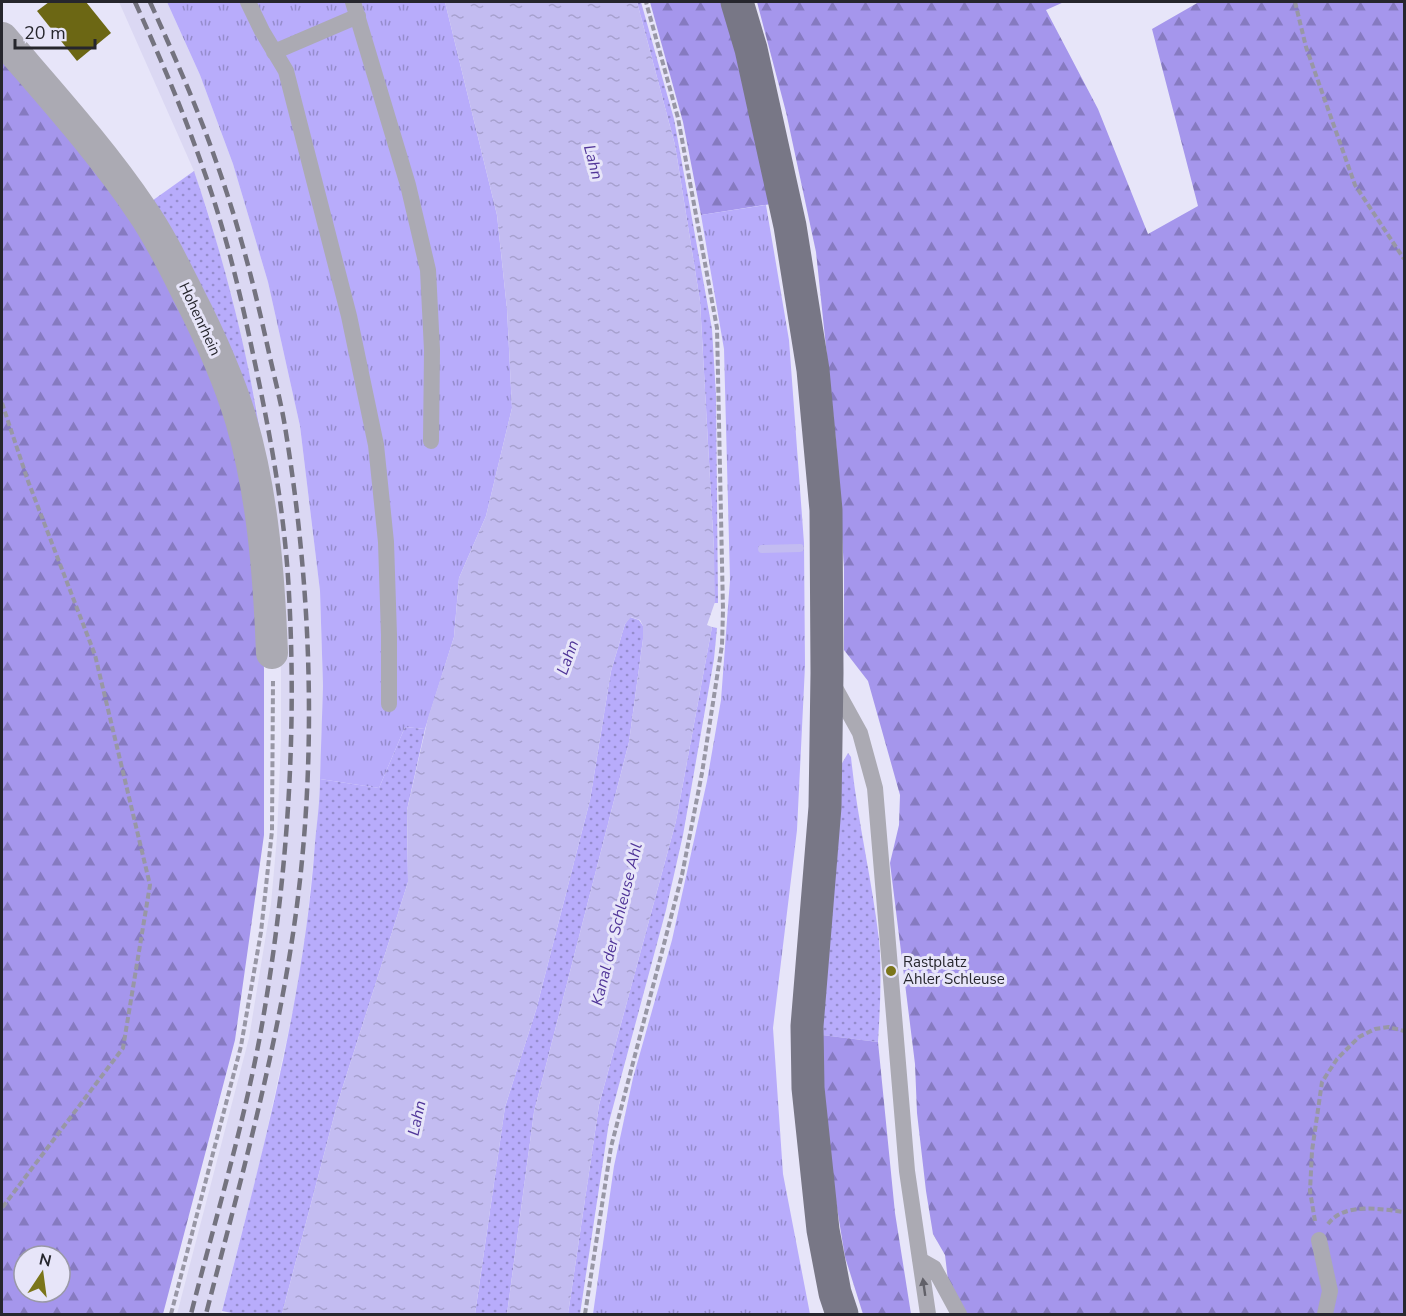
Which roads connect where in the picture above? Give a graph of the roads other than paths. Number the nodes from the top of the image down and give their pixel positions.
1 (248, 2) edge
2 (737, 2) edge
3 (356, 8) edge
4 (2, 38) edge
5 (274, 52) junction
6 (431, 441) dead end
7 (272, 653) road end
8 (827, 673) junction
9 (389, 704) dead end
10 (1319, 1240) road end
11 (920, 1260) junction
12 (842, 1314) edge
13 (928, 1314) edge
14 (960, 1314) edge
15 (1326, 1314) edge

1 - 5 lane
2 - 8 main road
3 - 5 lane
3 - 6 lane
4 - 7 street, Hohenrhein
5 - 9 lane
8 - 11 lane
8 - 12 main road
10 - 15 lane
13 -> 11 lane
11 - 14 lane

